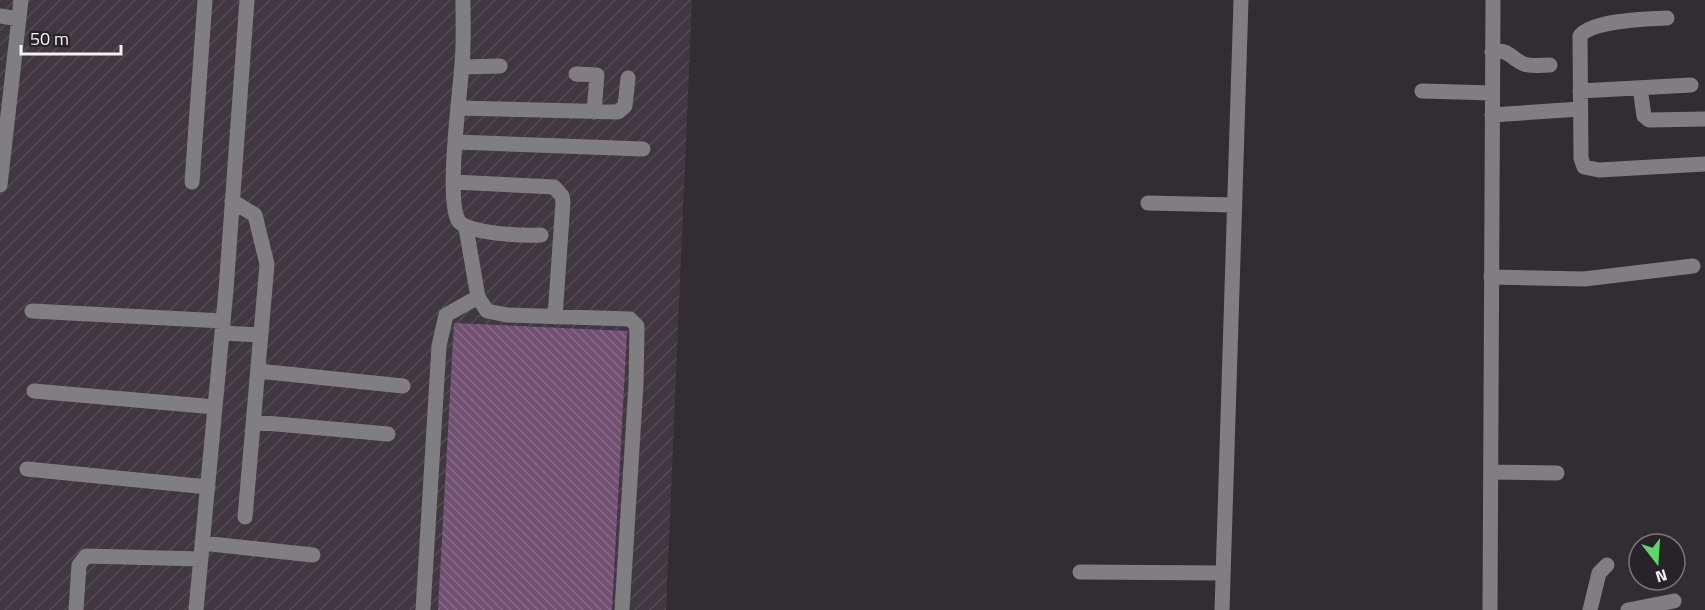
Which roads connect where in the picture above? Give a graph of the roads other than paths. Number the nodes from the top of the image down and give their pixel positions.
1 (21, 0) edge
2 (205, 0) edge
3 (247, 0) edge
4 (463, 0) edge
5 (1241, 0) edge
6 (1493, 0) edge
7 (0, 16) edge
8 (1666, 18) dead end
9 (19, 19) junction
10 (1492, 52) junction
11 (1550, 65) dead end
12 (500, 66) dead end
13 (462, 67) junction
14 (576, 74) dead end
15 (628, 78) dead end
16 (1691, 85) dead end
17 (1640, 88) junction
18 (1580, 91) junction
19 (1422, 92) dead end
20 (1492, 93) junction
21 (459, 108) junction
22 (1580, 109) junction
23 (594, 111) junction
24 (1492, 115) junction
25 (1705, 119) edge
26 (456, 142) junction
27 (643, 149) dead end
28 (1705, 164) edge
29 (192, 182) dead end
30 (453, 182) junction
31 (0, 185) edge
32 (232, 201) junction
33 (1148, 203) dead end
34 (1234, 204) junction
35 (466, 228) junction
36 (541, 235) dead end
37 (1693, 267) dead end
38 (1491, 277) junction
39 (478, 297) junction
40 (32, 311) dead end
41 (555, 316) junction
42 (223, 327) junction
43 (261, 335) junction
44 (258, 371) junction
45 (403, 386) dead end
46 (34, 391) dead end
47 (215, 407) junction
48 (254, 422) junction
49 (388, 434) dead end
50 (27, 469) dead end
51 (1491, 472) junction
52 (1557, 473) dead end
53 (208, 487) junction
54 (245, 517) dead end
55 (202, 543) junction
56 (313, 555) dead end
57 (201, 559) junction
58 (1607, 565) dead end
59 (1080, 572) dead end
60 (1223, 573) junction
61 (1674, 601) dead end
62 (76, 610) edge
63 (196, 610) edge
64 (423, 610) edge
65 (622, 610) edge
66 (1222, 610) edge
67 (1490, 610) edge
68 (1590, 610) edge
69 (1628, 610) edge

1 - 9 street
2 - 29 street
3 - 32 street
4 - 13 street
5 - 34 street
6 - 10 street
7 - 9 street
8 - 18 street
9 - 31 street
10 - 11 street
10 - 20 street
12 - 13 street
13 - 21 street
14 - 23 street
15 - 23 street
16 - 17 street
17 - 18 street
17 - 25 street
18 - 22 street
19 - 20 street
20 - 24 street
21 - 23 street
21 - 26 street
22 - 24 street
22 - 28 street
24 - 38 street
26 - 27 street
26 - 30 street
30 - 35 street
30 - 41 street
32 - 42 street
32 - 43 street
33 - 34 street
34 - 60 street
35 - 36 street
35 - 39 street
37 - 38 street
38 - 51 street
39 - 41 street
39 - 64 street
40 - 42 street
41 - 65 street
42 - 43 street
42 - 47 street
43 - 44 street
44 - 45 street
44 - 48 street
46 - 47 street
47 - 53 street
48 - 49 street
48 - 54 street
50 - 53 street
51 - 52 street
51 - 67 street
53 - 55 street
55 - 56 street
55 - 57 street
57 - 62 street
57 - 63 street
58 - 68 street
59 - 60 street
60 - 66 street
61 - 69 street

